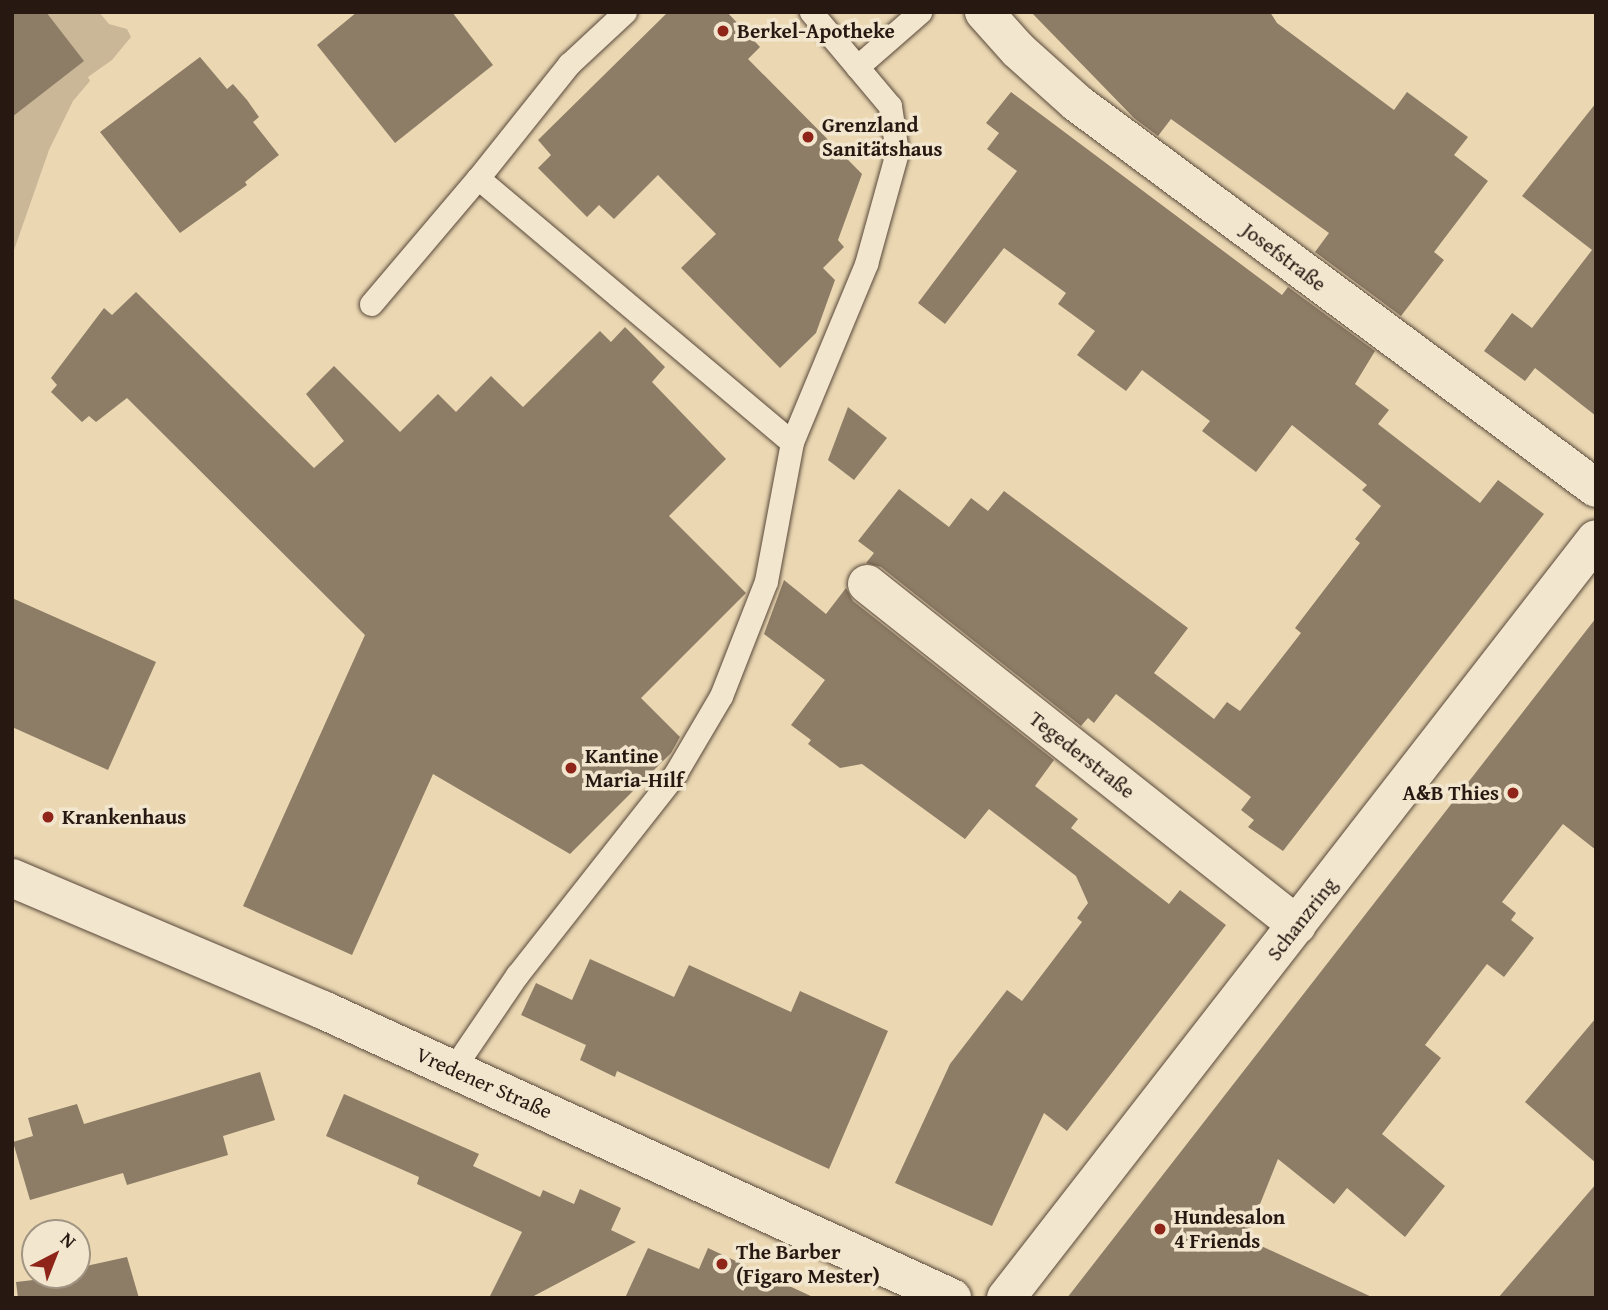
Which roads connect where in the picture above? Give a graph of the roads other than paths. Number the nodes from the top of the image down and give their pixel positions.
1 (625, 12) edge
2 (811, 12) edge
3 (920, 12) edge
4 (984, 12) edge
5 (857, 67) junction
6 (478, 178) junction
7 (371, 304) dead end
8 (792, 442) junction
9 (1596, 488) edge
10 (1596, 539) edge
11 (867, 584) dead end
12 (12, 878) edge
13 (1297, 925) junction
14 (453, 1069) junction
15 (951, 1298) edge
16 (1006, 1298) edge

1 - 6 lane
2 - 5 lane
3 - 5 lane
4 - 9 street, Josefstraße
5 - 8 lane
6 - 7 lane
6 - 8 lane
8 - 14 lane
10 - 13 street, Schanzring
11 - 13 street, Tegederstraße
12 - 14 street, Vredener Straße
13 - 16 street, Schanzring
14 - 15 street, Vredener Straße

